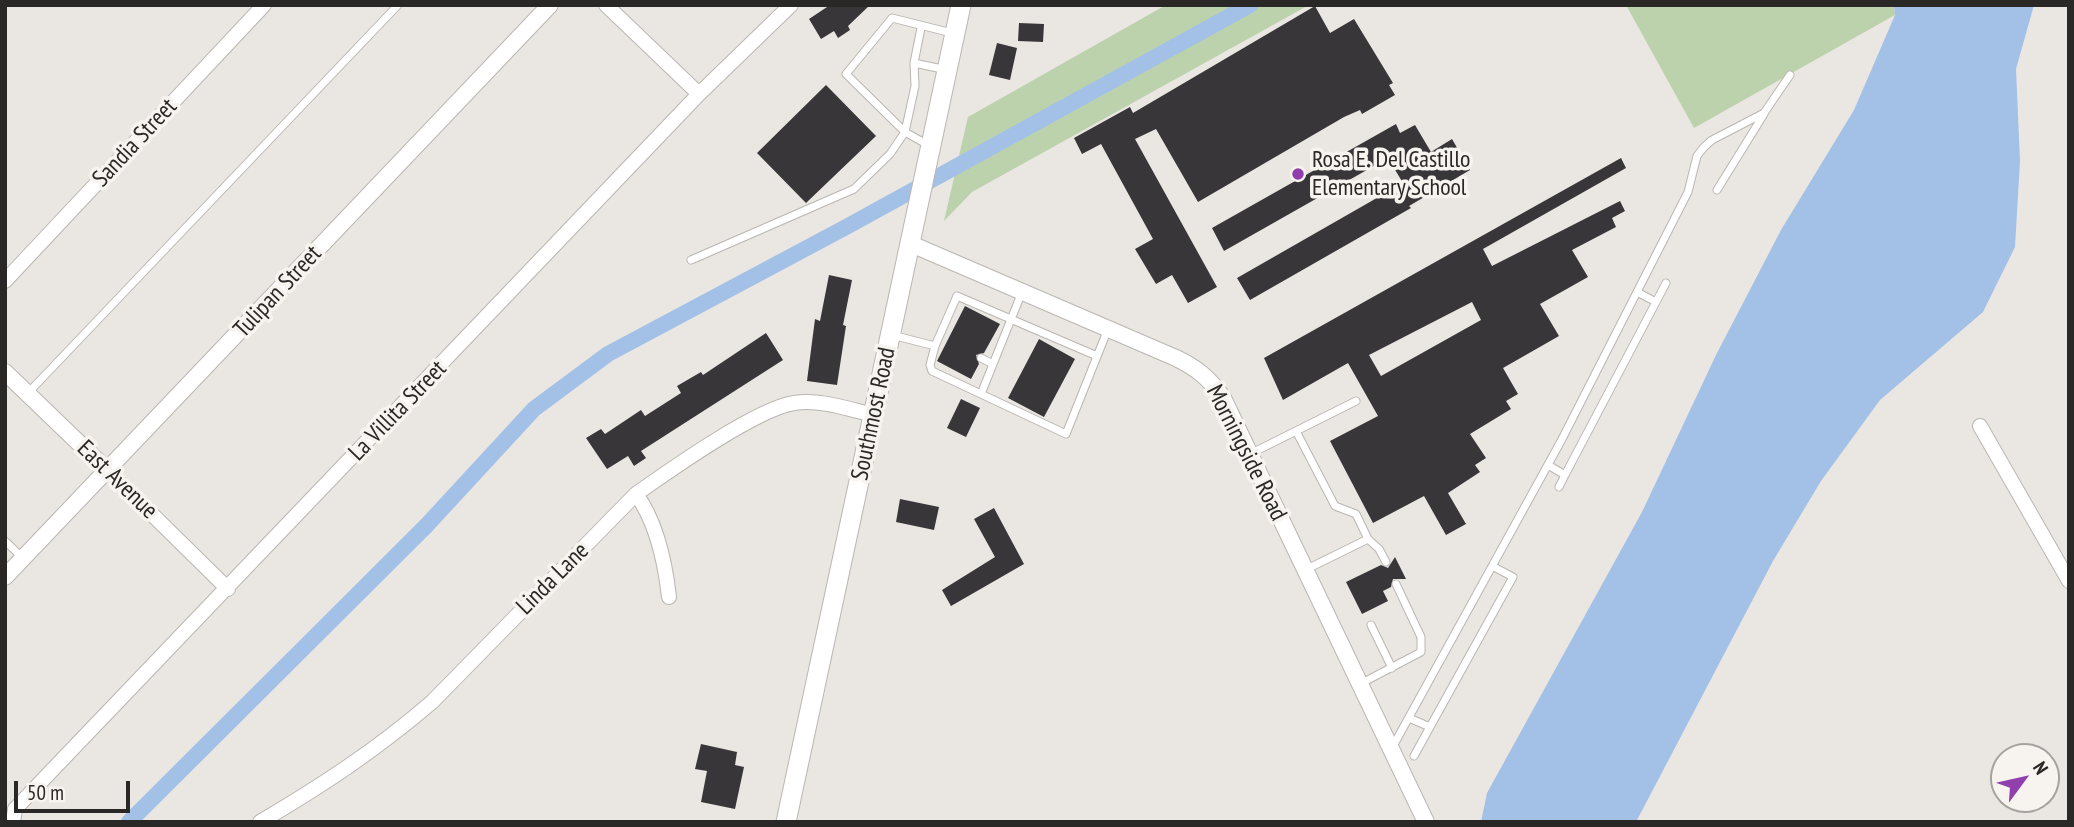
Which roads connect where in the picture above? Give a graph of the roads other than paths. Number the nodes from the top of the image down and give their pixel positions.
1 (264, 5) edge
2 (398, 5) edge
3 (550, 5) edge
4 (606, 5) edge
5 (791, 5) edge
6 (961, 5) edge
7 (921, 28) junction
8 (955, 34) junction
9 (914, 63) junction
10 (948, 70) junction
11 (1790, 75) dead end
12 (699, 94) junction
13 (1764, 113) junction
14 (905, 132) junction
15 (931, 147) junction
16 (1717, 190) dead end
17 (913, 234) junction
18 (691, 260) dead end
19 (5, 281) edge
20 (1666, 283) dead end
21 (1022, 292) junction
22 (1637, 292) junction
23 (1656, 302) junction
24 (949, 313) junction
25 (958, 318) dead end
26 (1011, 319) junction
27 (1108, 329) junction
28 (891, 335) junction
29 (993, 337) dead end
30 (1002, 342) junction
31 (935, 346) junction
32 (1097, 356) junction
33 (981, 358) dead end
34 (993, 365) junction
35 (5, 372) edge
36 (27, 393) junction
37 (981, 394) junction
38 (1356, 401) dead end
39 (873, 415) junction
40 (1980, 426) dead end
41 (1296, 431) junction
42 (1249, 454) junction
43 (1548, 465) junction
44 (108, 471) junction
45 (1565, 475) junction
46 (1559, 487) dead end
47 (636, 494) junction
48 (1368, 539) junction
49 (5, 541) edge
50 (23, 559) junction
51 (1386, 562) dead end
52 (1492, 566) junction
53 (1304, 570) junction
54 (5, 578) edge
55 (2069, 581) edge
56 (1396, 584) dead end
57 (228, 589) junction
58 (669, 597) dead end
59 (1371, 625) dead end
60 (1392, 668) junction
61 (1358, 685) junction
62 (1409, 718) junction
63 (1430, 727) junction
64 (1390, 752) junction
65 (1414, 756) dead end
66 (13, 822) edge
67 (260, 822) edge
68 (786, 822) edge
69 (1426, 822) edge

1 - 19 street, Sandia Street
2 - 36 lane
3 - 44 street, Tulipan Street
4 - 12 street
5 - 12 street, La Villita Street
6 - 8 main road, Southmost Road
7 - 8 lane
7 - 9 lane
7 - 14 lane
8 - 10 main road, Southmost Road
9 - 10 lane
9 - 14 lane
10 - 15 main road, Southmost Road
11 - 13 lane
12 - 57 street, La Villita Street
13 - 16 lane
13 - 22 lane
14 - 15 lane
14 - 18 lane
15 - 17 main road, Southmost Road
17 - 21 street, Morningside Road
17 - 28 main road, Southmost Road
20 - 23 lane
21 - 26 lane
21 - 27 street, Morningside Road
22 - 23 lane
22 - 43 lane
23 - 45 lane
24 - 25 lane
24 - 26 lane
24 - 31 lane
26 - 30 lane
26 - 32 lane
27 - 32 lane
27 - 42 street, Morningside Road
28 - 31 lane
28 - 39 main road, Southmost Road
29 - 30 lane
30 - 34 lane
31 - 37 lane
32 - 37 lane
33 - 34 lane
34 - 37 lane
35 - 36 street, East Avenue
36 - 44 street, East Avenue
38 - 41 lane
39 - 47 street, Linda Lane
39 - 68 main road, Southmost Road
40 - 55 street
41 - 42 lane
41 - 48 lane
42 - 53 street, Morningside Road
43 - 45 lane
43 - 52 lane
44 - 50 street, Tulipan Street
44 - 57 street, East Avenue
45 - 46 lane
47 - 58 street
47 - 67 street, Linda Lane
48 - 51 lane
48 - 53 lane
49 - 50 lane
50 - 54 street, Tulipan Street
52 - 62 lane
52 - 63 lane
53 - 61 street, Morningside Road
56 - 60 lane
57 - 66 street, La Villita Street
59 - 60 lane
60 - 61 lane
61 - 64 street, Morningside Road
62 - 63 lane
62 - 64 lane
63 - 65 lane
64 - 69 street, Morningside Road

